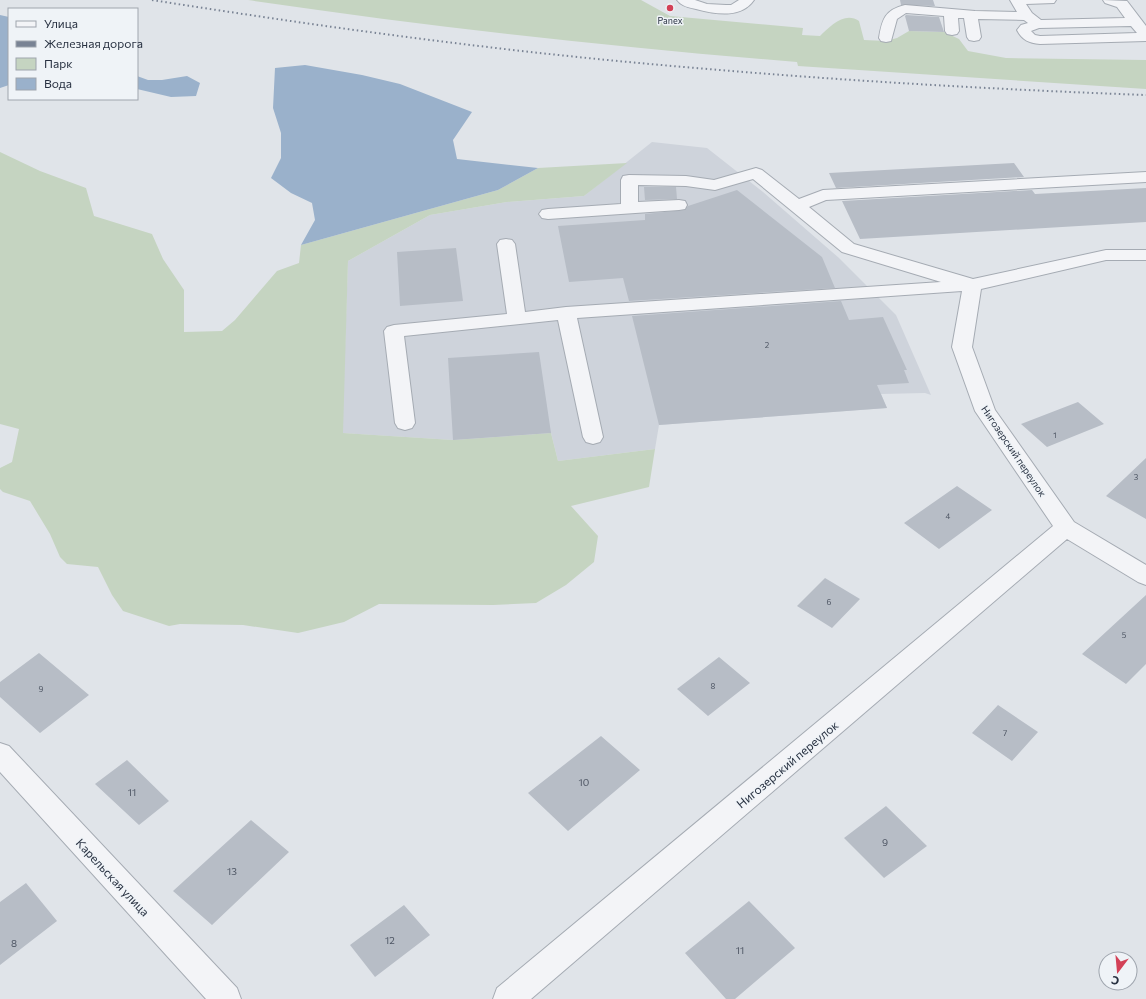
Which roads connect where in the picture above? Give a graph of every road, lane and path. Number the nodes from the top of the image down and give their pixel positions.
1 (684, 0) edge
2 (746, 0) edge
3 (1017, 0) edge
4 (1049, 0) edge
5 (1110, 0) edge
6 (951, 13) junction
7 (970, 14) junction
8 (1032, 20) junction
9 (1136, 22) junction
10 (952, 32) dead end
11 (1146, 36) edge
12 (974, 37) dead end
13 (886, 38) dead end
14 (1146, 177) edge
15 (679, 205) dead end
16 (797, 206) junction
17 (630, 208) junction
18 (548, 214) dead end
19 (506, 244) dead end
20 (1146, 255) edge
21 (972, 285) junction
22 (566, 313) junction
23 (517, 319) junction
24 (405, 423) dead end
25 (593, 437) dead end
26 (1066, 528) junction
27 (1146, 576) edge
28 (0, 754) edge
29 (226, 999) edge
30 (508, 999) edge

1 - 2 street
3 - 4 street
3 - 8 street
5 - 9 street
6 - 7 street
6 - 10 street
6 - 13 street
7 - 8 street
7 - 12 street
8 - 9 street
8 - 11 street
9 - 11 street
14 - 16 street
15 - 17 street
16 - 17 street
16 - 21 street
17 - 18 street
19 - 23 street
20 - 21 street
21 - 22 street
21 - 26 street, Нигозерский переулок
22 - 23 street
22 - 25 street
23 - 24 street
26 - 27 street, Нигозерский переулок
26 - 30 street, Нигозерский переулок
28 - 29 street, Карельская улица

